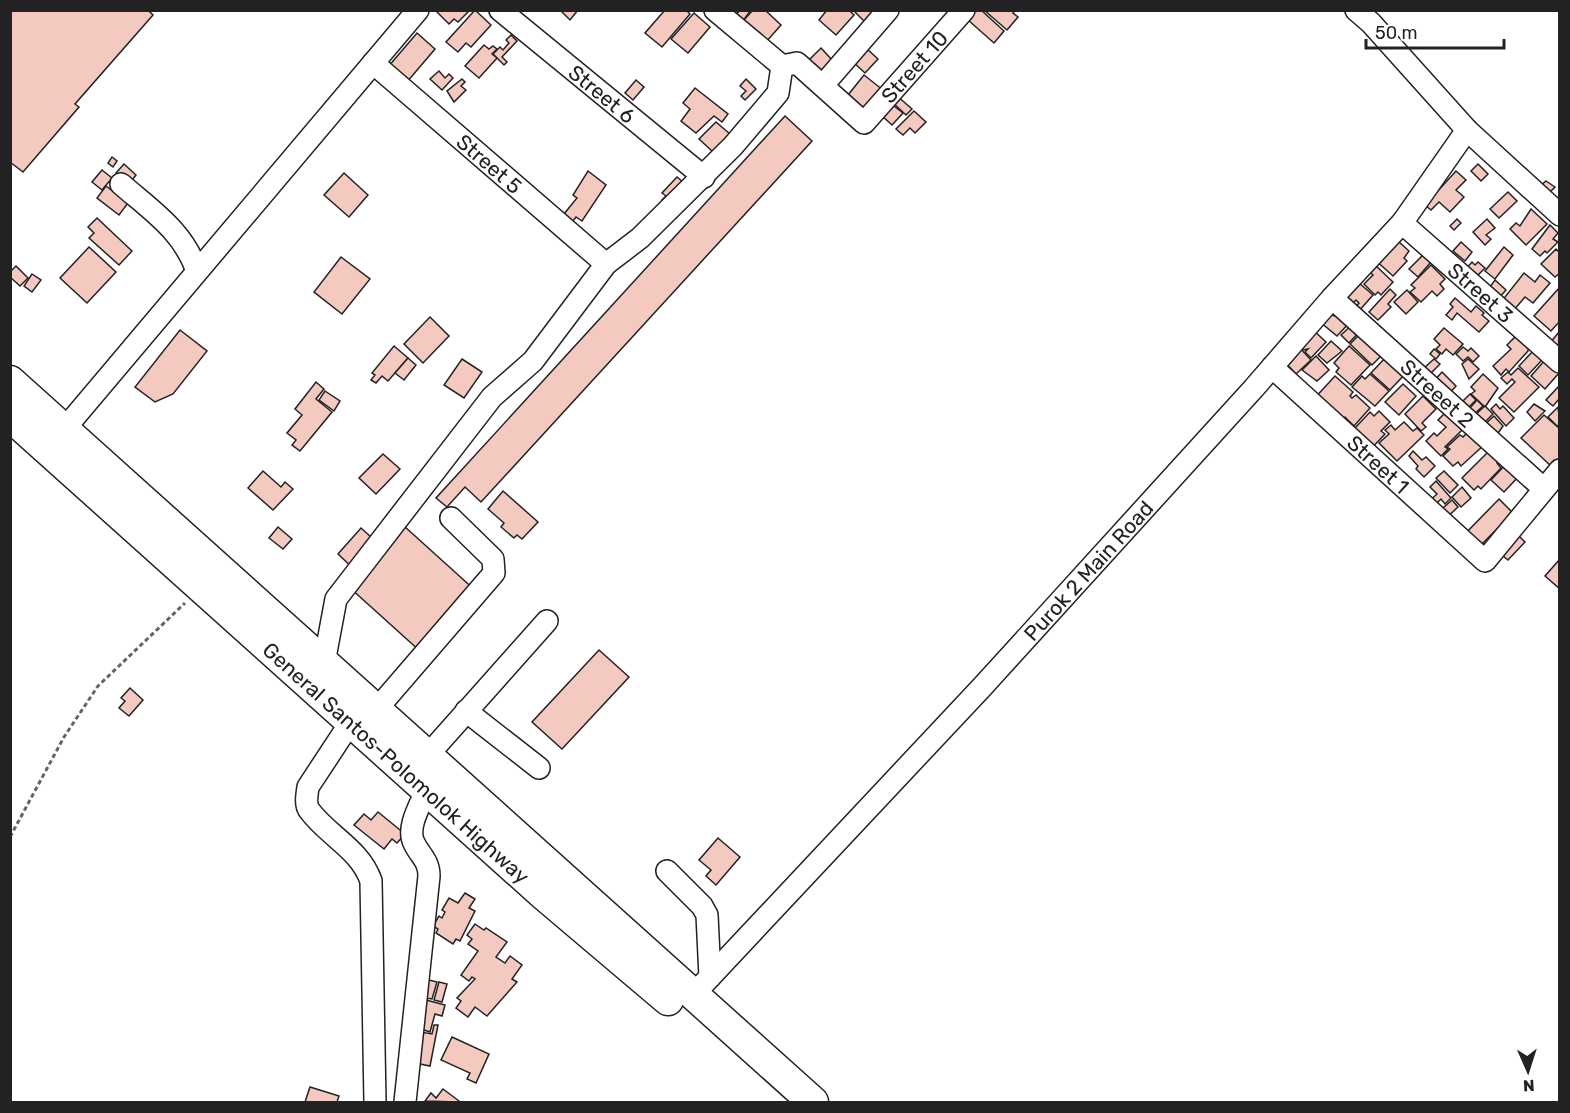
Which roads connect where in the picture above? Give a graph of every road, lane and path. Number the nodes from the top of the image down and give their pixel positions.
1 (418, 10) edge
2 (500, 10) edge
3 (888, 10) edge
4 (964, 10) edge
5 (721, 12) edge
6 (1369, 15) edge
7 (373, 63) junction
8 (782, 66) junction
9 (824, 84) junction
10 (1467, 130) junction
11 (704, 177) dead end
12 (121, 184) dead end
13 (1560, 215) edge
14 (1402, 223) junction
15 (606, 264) junction
16 (197, 271) junction
17 (1332, 298) junction
18 (1560, 362) edge
19 (1272, 367) junction
20 (10, 381) edge
21 (10, 417) edge
22 (56, 439) junction
23 (1560, 470) edge
24 (1544, 489) junction
25 (451, 518) dead end
26 (201, 587) junction
27 (547, 621) dead end
28 (324, 663) junction
29 (364, 710) junction
30 (466, 711) junction
31 (427, 756) junction
32 (539, 768) dead end
33 (427, 789) junction
34 (10, 837) edge
35 (667, 871) dead end
36 (701, 986) junction
37 (375, 1102) edge
38 (405, 1102) edge
39 (786, 1102) edge
40 (813, 1102) edge

1 - 7 street
2 - 11 street, Street 6
3 - 9 street
4 - 9 street, Street 10
5 - 8 street
6 - 10 street
7 - 15 street, Street 5
7 - 16 street
8 - 9 street
8 - 15 street
10 - 13 street
10 - 14 street, Purok 2 Main Road
12 - 16 street
14 - 17 street, Purok 2 Main Road
14 - 18 street, Street 3
15 - 28 street
16 - 22 street
17 - 19 street, Purok 2 Main Road
17 - 24 street, Streeet 2
19 - 24 street, Street 1
19 - 36 street, Purok 2 Main Road
20 - 22 highway
21 - 22 highway, General Santos-Polomolok Highway
22 - 26 highway, General Santos-Polomolok Highway
22 - 28 highway
23 - 24 street
25 - 29 street
26 - 29 highway, General Santos-Polomolok Highway
26 - 34 path
27 - 30 street
28 - 29 highway
29 - 31 highway
29 - 33 highway, General Santos-Polomolok Highway
29 - 37 street
30 - 31 street
30 - 32 street
31 - 36 highway
33 - 38 street
33 - 39 highway, General Santos-Polomolok Highway
35 - 36 street
36 - 40 highway

